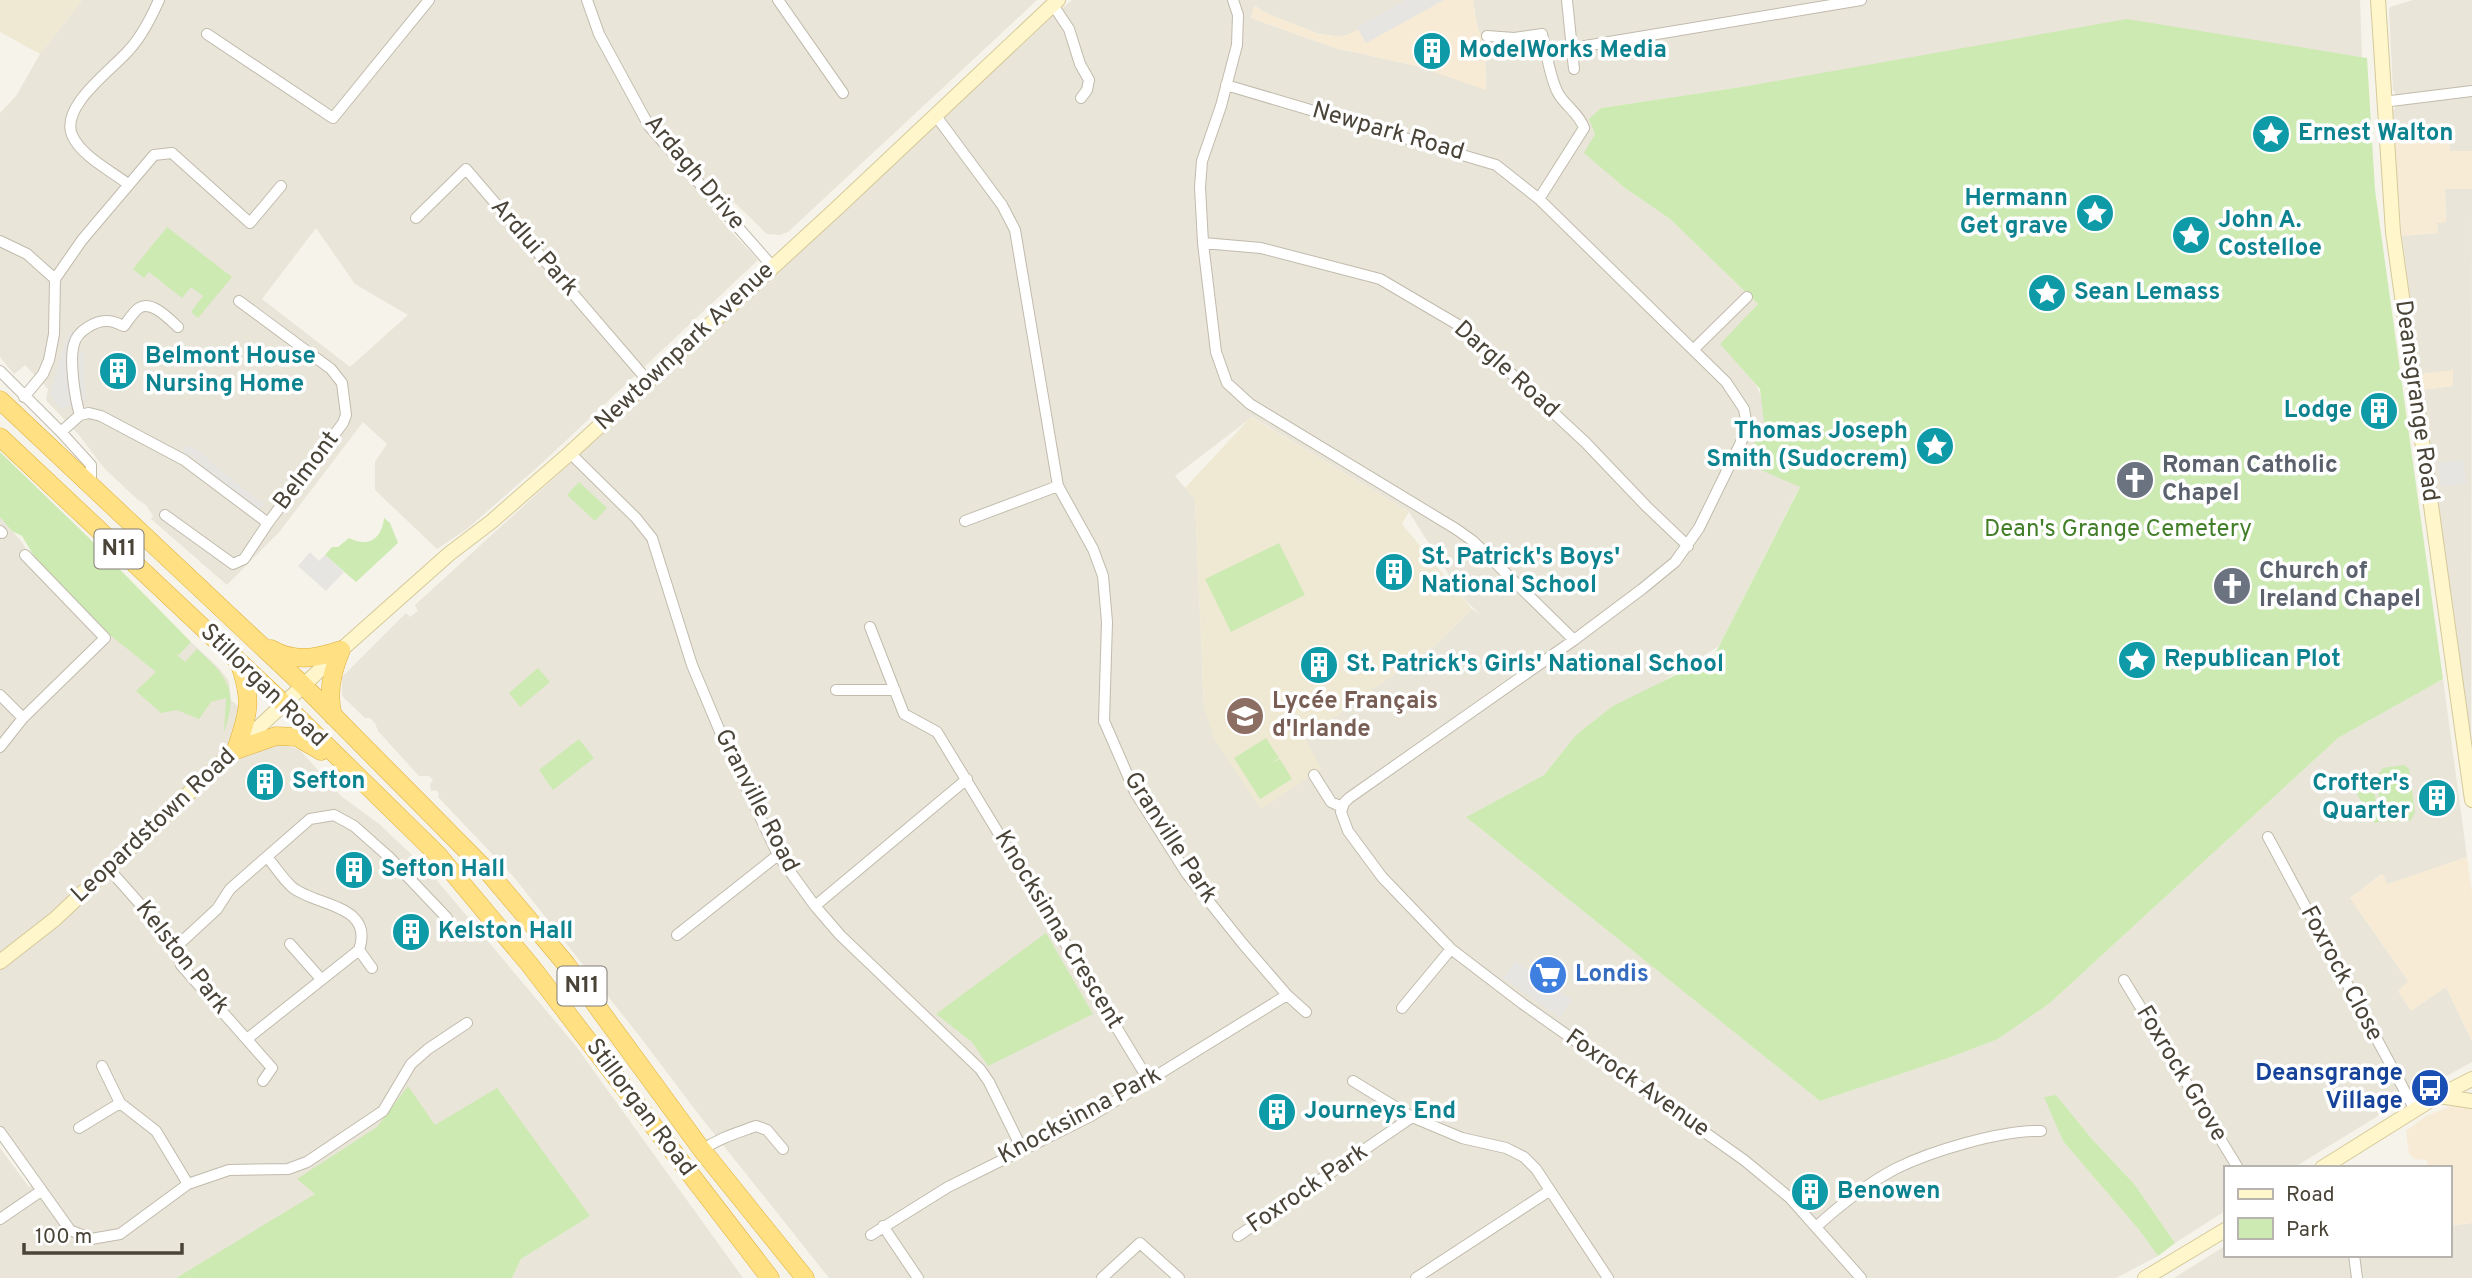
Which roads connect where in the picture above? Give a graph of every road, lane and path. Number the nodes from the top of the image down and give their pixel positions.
1 (159, 0) edge
2 (429, 0) edge
3 (587, 0) edge
4 (778, 0) edge
5 (1233, 0) edge
6 (1567, 0) edge
7 (1861, 0) edge
8 (2380, 1) edge
9 (1056, 2) edge
10 (208, 34) dead end
11 (1488, 36) dead end
12 (1573, 48) junction
13 (1574, 69) dead end
14 (1226, 85) junction
15 (2472, 91) edge
16 (843, 93) dead end
17 (1081, 98) dead end
18 (2384, 102) junction
19 (936, 116) junction
20 (128, 184) junction
21 (281, 186) dead end
22 (1539, 199) junction
23 (415, 218) dead end
24 (0, 241) edge
25 (1203, 243) junction
26 (772, 266) junction
27 (55, 279) junction
28 (1747, 297) dead end
29 (239, 301) dead end
30 (178, 327) dead end
31 (1693, 350) junction
32 (0, 371) edge
33 (648, 381) junction
34 (24, 397) junction
35 (0, 400) edge
36 (80, 415) junction
37 (61, 432) junction
38 (0, 437) edge
39 (570, 453) junction
40 (92, 484) junction
41 (1058, 486) junction
42 (165, 515) dead end
43 (965, 521) dead end
44 (268, 523) junction
45 (1688, 546) junction
46 (25, 555) dead end
47 (870, 627) dead end
48 (1574, 640) junction
49 (259, 643) junction
50 (341, 650) junction
51 (238, 662) junction
52 (303, 685) junction
53 (836, 690) dead end
54 (895, 691) junction
55 (0, 695) edge
56 (283, 703) junction
57 (333, 716) junction
58 (23, 718) junction
59 (0, 747) edge
60 (236, 750) junction
61 (340, 761) junction
62 (1314, 775) dead end
63 (967, 779) junction
64 (2472, 800) edge
65 (1342, 807) junction
66 (2268, 837) dead end
67 (778, 855) junction
68 (267, 857) junction
69 (108, 869) junction
70 (815, 906) junction
71 (447, 918) dead end
72 (677, 935) dead end
73 (290, 944) dead end
74 (177, 946) junction
75 (1451, 949) junction
76 (359, 950) junction
77 (0, 962) edge
78 (372, 968) dead end
79 (321, 979) junction
80 (2124, 980) dead end
81 (1287, 995) junction
82 (1402, 1007) dead end
83 (1306, 1012) dead end
84 (467, 1023) dead end
85 (247, 1039) junction
86 (102, 1066) dead end
87 (2472, 1079) edge
88 (263, 1081) dead end
89 (1149, 1081) junction
90 (1353, 1081) dead end
91 (2439, 1096) junction
92 (2472, 1101) edge
93 (120, 1102) junction
94 (2415, 1110) junction
95 (1412, 1118) junction
96 (79, 1128) dead end
97 (2041, 1131) dead end
98 (0, 1132) edge
99 (783, 1149) dead end
100 (1022, 1149) junction
101 (702, 1150) junction
102 (2340, 1163) edge
103 (2237, 1166) edge
104 (188, 1184) junction
105 (41, 1191) junction
106 (1549, 1191) junction
107 (0, 1219) edge
108 (883, 1226) junction
109 (1816, 1227) junction
110 (2224, 1231) edge
111 (872, 1235) dead end
112 (1238, 1236) dead end
113 (2354, 1257) edge
114 (770, 1278) edge
115 (805, 1278) edge
116 (918, 1278) edge
117 (1102, 1278) edge
118 (1180, 1278) edge
119 (1416, 1278) edge
120 (1608, 1278) edge
121 (1861, 1278) edge
122 (2145, 1278) edge
123 (2357, 1278) edge

1 - 20 street
2 - 10 street
3 - 26 street, Ardagh Drive
4 - 16 street
5 - 14 street
6 - 12 street
7 - 12 street
8 - 18 main road, Deansgrange Road
9 - 17 street
9 - 19 main road, Newtownpark Avenue
11 - 22 street
12 - 13 street
14 - 22 street, Newpark Road
14 - 25 street
15 - 18 street
18 - 64 main road, Deansgrange Road
19 - 26 main road, Newtownpark Avenue
19 - 41 street, Granville Park
20 - 21 street
20 - 27 street
22 - 31 street, Newpark Road
23 - 33 street, Ardlui Park
24 - 27 street
25 - 45 street, Dargle Road
25 - 48 street
26 - 33 main road, Newtownpark Avenue
27 - 34 street
28 - 31 street
29 - 44 street, Belmont
30 - 36 street
31 - 45 street, Newpark Road
32 - 34 street
33 - 39 main road, Newtownpark Avenue
34 - 37 street
35 - 40 highway, N11
36 - 37 street
36 - 44 street, Belmont
37 - 40 street
38 - 51 highway, Stillorgan Road / N11
39 - 50 main road, Newtownpark Avenue
39 - 67 street, Granville Road
40 - 49 highway, Stillorgan Road / N11
41 - 43 street
41 - 81 street, Granville Park
42 - 44 street, Belmont
45 - 48 street
46 - 58 street
47 - 54 street
48 - 65 street
49 - 50 highway, N11
49 - 52 highway, Stillorgan Road / N11
50 - 52 main road, Newtownpark Avenue
50 - 57 highway
51 - 56 highway, Stillorgan Road / N11
51 - 60 highway
52 - 56 main road, Leopardstown Road
52 - 57 highway, Stillorgan Road / N11
53 - 54 street
54 - 63 street, Knocksinna Crescent
55 - 58 street
56 - 60 main road, Leopardstown Road
56 - 61 highway, Stillorgan Road / N11
57 - 101 highway, Stillorgan Road / N11
58 - 59 street
60 - 61 highway, N11
60 - 69 main road, Leopardstown Road
61 - 114 highway, Stillorgan Road / N11
62 - 65 street
63 - 70 street
63 - 89 street, Knocksinna Crescent
65 - 75 street, Foxrock Avenue
66 - 94 street, Foxrock Close
67 - 70 street, Granville Road
67 - 72 street
68 - 71 street
68 - 74 street
68 - 76 street
69 - 74 street, Kelston Park
69 - 77 main road, Leopardstown Road
70 - 100 street, Granville Road
73 - 79 street
74 - 85 street, Kelston Park
75 - 82 street
75 - 109 street, Foxrock Avenue
76 - 78 street
76 - 79 street
79 - 85 street
80 - 103 street, Foxrock Grove
81 - 83 street, Granville Park
81 - 89 street, Knocksinna Park
84 - 104 street
85 - 88 street, Kelston Park
86 - 93 street
87 - 91 main road
89 - 100 street, Knocksinna Park
90 - 95 street
91 - 92 main road
91 - 94 main road
93 - 96 street
93 - 104 street
94 - 102 main road
95 - 106 street
95 - 112 street, Foxrock Park
97 - 109 street
98 - 105 street
99 - 101 street
100 - 108 street, Knocksinna Park
101 - 115 highway, Stillorgan Road / N11
104 - 105 street
105 - 107 street
106 - 119 street
106 - 120 street
108 - 111 street, Knocksinna Park
108 - 116 street
109 - 121 street, Foxrock Avenue
110 - 122 main road
113 - 123 street
117 - 118 street

